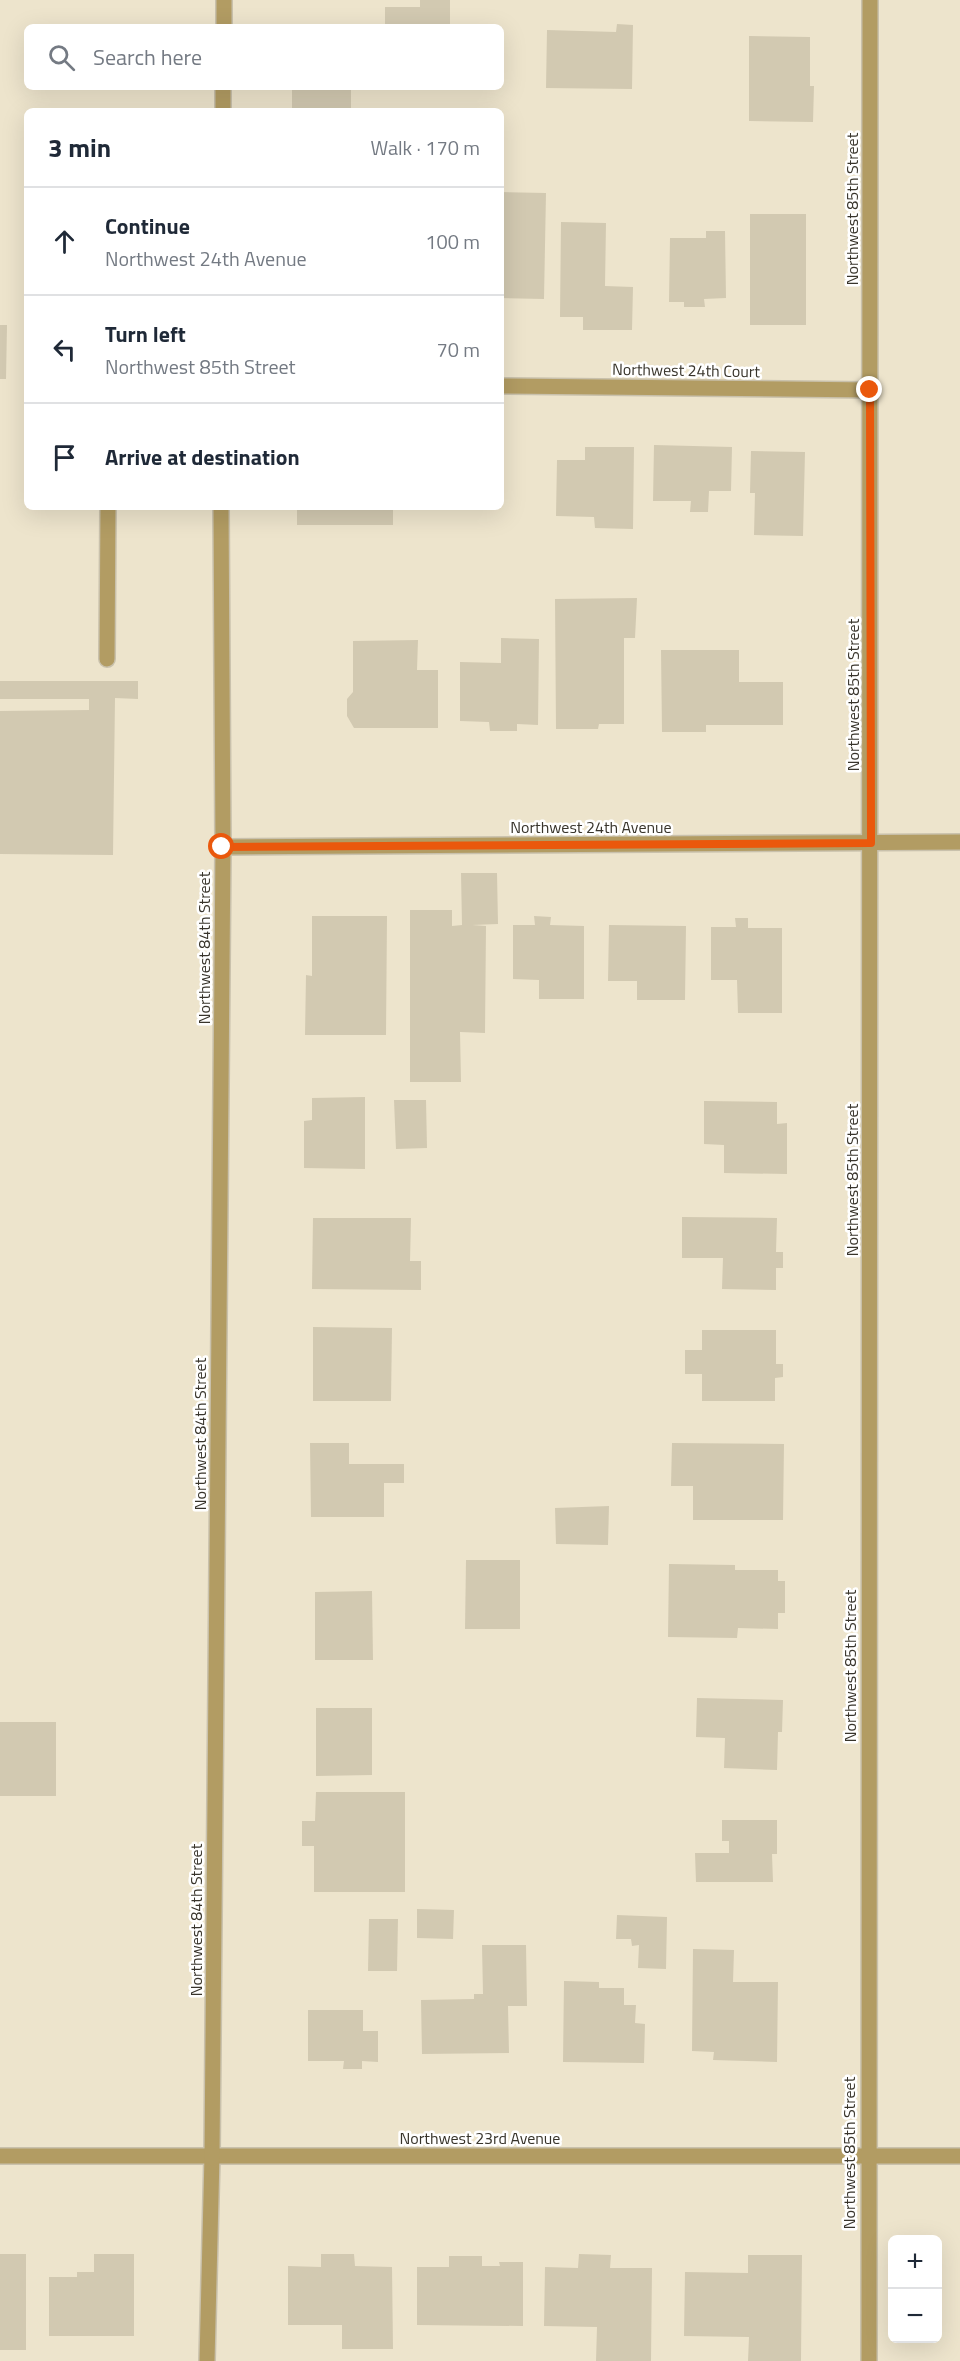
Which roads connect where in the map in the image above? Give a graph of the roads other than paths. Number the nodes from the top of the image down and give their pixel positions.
1 (224, 0) edge
2 (870, 0) edge
3 (224, 24) edge
4 (223, 90) edge
5 (223, 108) edge
6 (504, 386) edge
7 (870, 390) junction
8 (108, 510) edge
9 (221, 510) edge
10 (107, 659) dead end
11 (960, 842) edge
12 (871, 843) junction
13 (222, 847) junction
14 (0, 2156) edge
15 (212, 2156) junction
16 (867, 2157) junction
17 (960, 2157) edge
18 (207, 2361) edge
19 (869, 2361) edge

1 - 3 street
2 - 7 street, Northwest 85th Street
4 - 5 street
6 - 7 street, Northwest 24th Court
7 - 12 street, Northwest 85th Street
8 - 10 street
9 - 13 street, Northwest 84th Street
11 - 12 street, Northwest 24th Avenue
12 - 13 street, Northwest 24th Avenue
12 - 16 street, Northwest 85th Street
13 - 15 street, Northwest 84th Street
14 - 15 street, Northwest 23rd Avenue
15 - 16 street, Northwest 23rd Avenue
15 - 18 street, Northwest 84th Street
16 - 17 street, Northwest 23rd Avenue
16 - 19 street, Northwest 85th Street

